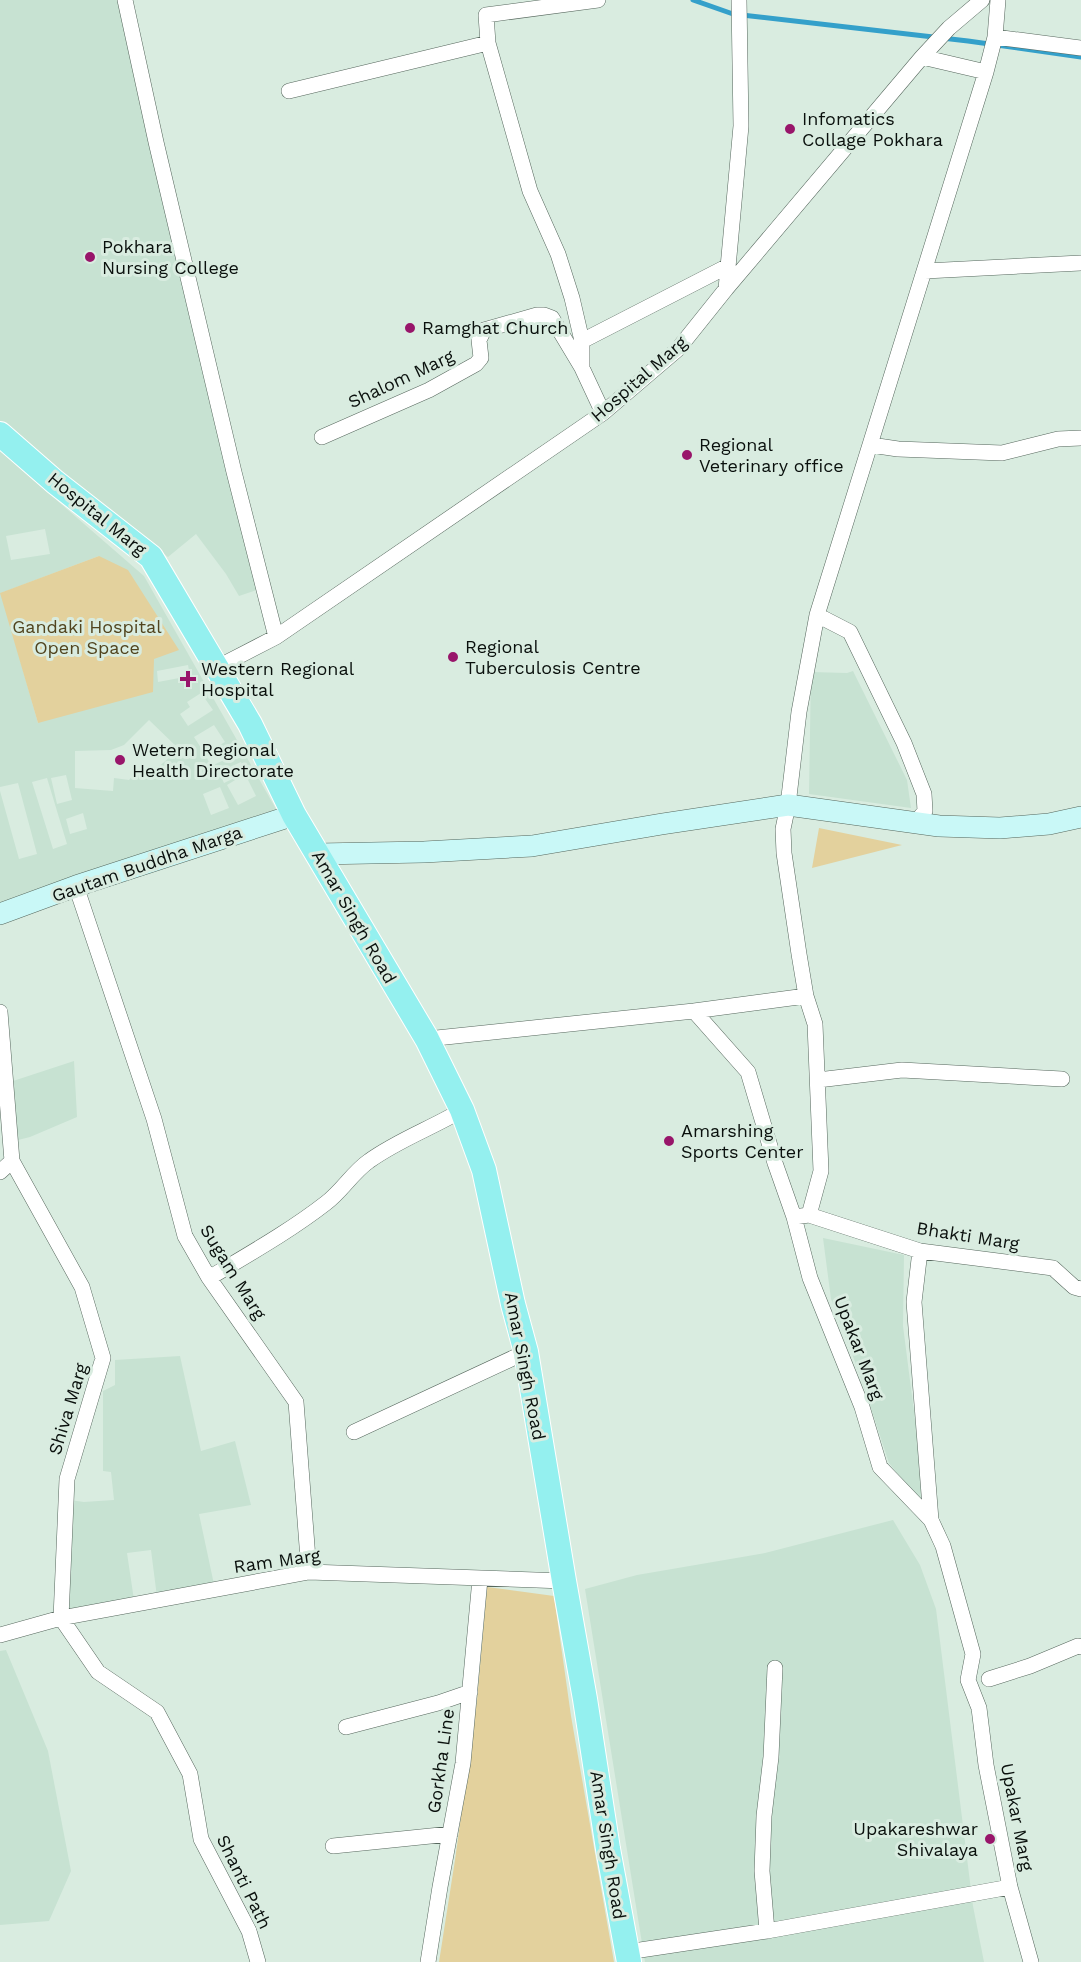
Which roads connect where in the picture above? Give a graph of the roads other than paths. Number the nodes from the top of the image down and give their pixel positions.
1 (125, 0) edge
2 (598, 0) edge
3 (739, 0) edge
4 (982, 0) edge
5 (998, 0) edge
6 (995, 37) junction
7 (488, 43) junction
8 (1081, 48) edge
9 (922, 57) junction
10 (986, 72) junction
11 (289, 91) dead end
12 (1081, 263) edge
13 (728, 266) junction
14 (925, 271) junction
15 (726, 289) junction
16 (582, 341) junction
17 (582, 368) junction
18 (603, 413) junction
19 (0, 434) edge
20 (322, 436) dead end
21 (1081, 438) edge
22 (871, 445) junction
23 (817, 615) junction
24 (276, 637) junction
25 (216, 668) junction
26 (788, 805) junction
27 (294, 815) junction
28 (1081, 818) edge
29 (916, 822) junction
30 (318, 854) junction
31 (76, 886) junction
32 (0, 914) edge
33 (806, 996) junction
34 (694, 1011) junction
35 (0, 1012) edge
36 (427, 1039) junction
37 (1062, 1079) dead end
38 (818, 1080) junction
39 (462, 1110) junction
40 (12, 1161) junction
41 (0, 1172) edge
42 (809, 1215) junction
43 (794, 1217) junction
44 (920, 1251) junction
45 (209, 1278) junction
46 (1081, 1289) edge
47 (526, 1352) junction
48 (354, 1432) dead end
49 (931, 1520) junction
50 (309, 1572) junction
51 (480, 1579) junction
52 (564, 1581) junction
53 (61, 1618) junction
54 (0, 1635) edge
55 (1081, 1647) edge
56 (973, 1653) junction
57 (775, 1668) dead end
58 (989, 1679) junction
59 (470, 1692) junction
60 (979, 1708) junction
61 (346, 1727) dead end
62 (450, 1834) junction
63 (333, 1846) dead end
64 (1010, 1887) junction
65 (767, 1931) junction
66 (628, 1957) edge
67 (258, 1962) edge
68 (429, 1962) edge
69 (1031, 1962) edge

1 - 24 street
2 - 7 street
3 - 13 street
4 - 9 street, Hospital Marg
5 - 6 street
6 - 8 street
6 - 10 street
7 - 11 street
7 - 16 street
9 - 10 street
9 - 15 street, Hospital Marg
10 - 14 street
12 - 14 street
13 - 15 street
13 - 16 street
14 - 22 street
15 - 18 street, Hospital Marg
16 - 17 street
17 - 18 street
17 - 20 street, Shalom Marg
18 - 24 street, Hospital Marg
19 - 25 main road, Hospital Marg
21 - 22 street
22 - 23 street
23 - 26 street
23 - 29 street
24 - 25 street, Hospital Marg
25 - 27 main road, Hospital Marg
26 - 29 main road
26 - 30 main road
26 - 33 street
27 - 30 main road, Amar Singh Road
27 - 31 main road, Gautam Buddha Marga
28 - 29 main road
30 - 36 main road, Amar Singh Road
31 - 32 main road, Gautam Buddha Marga
31 - 45 street, Sugam Marg
33 - 34 street
33 - 38 street
34 - 36 street
34 - 43 street, Upakar Marg
35 - 40 street, Shiva Marg
36 - 39 main road, Amar Singh Road
37 - 38 street
38 - 42 street
39 - 45 street
39 - 47 main road, Amar Singh Road
40 - 41 street
40 - 53 street, Shiva Marg
42 - 43 street
42 - 44 street, Bhakti Marg
43 - 49 street, Upakar Marg
44 - 46 street, Bhakti Marg
44 - 49 street
45 - 50 street, Sugam Marg
47 - 48 street
47 - 52 main road, Amar Singh Road
49 - 56 street, Upakar Marg
50 - 51 street, Ram Marg
50 - 53 street, Ram Marg
51 - 52 street, Ram Marg
51 - 59 street, Gorkha Line
52 - 66 main road, Amar Singh Road
53 - 54 street, Ram Marg
53 - 67 street, Shanti Path
55 - 58 street
56 - 58 street
56 - 60 street, Upakar Marg
57 - 65 street
58 - 60 street
59 - 61 street, Gorkha Line
59 - 62 street, Gorkha Line
60 - 64 street, Upakar Marg
62 - 63 street, Gorkha Line
62 - 68 street, Gorkha Line
64 - 65 street
64 - 69 street, Upakar Marg
65 - 66 street

